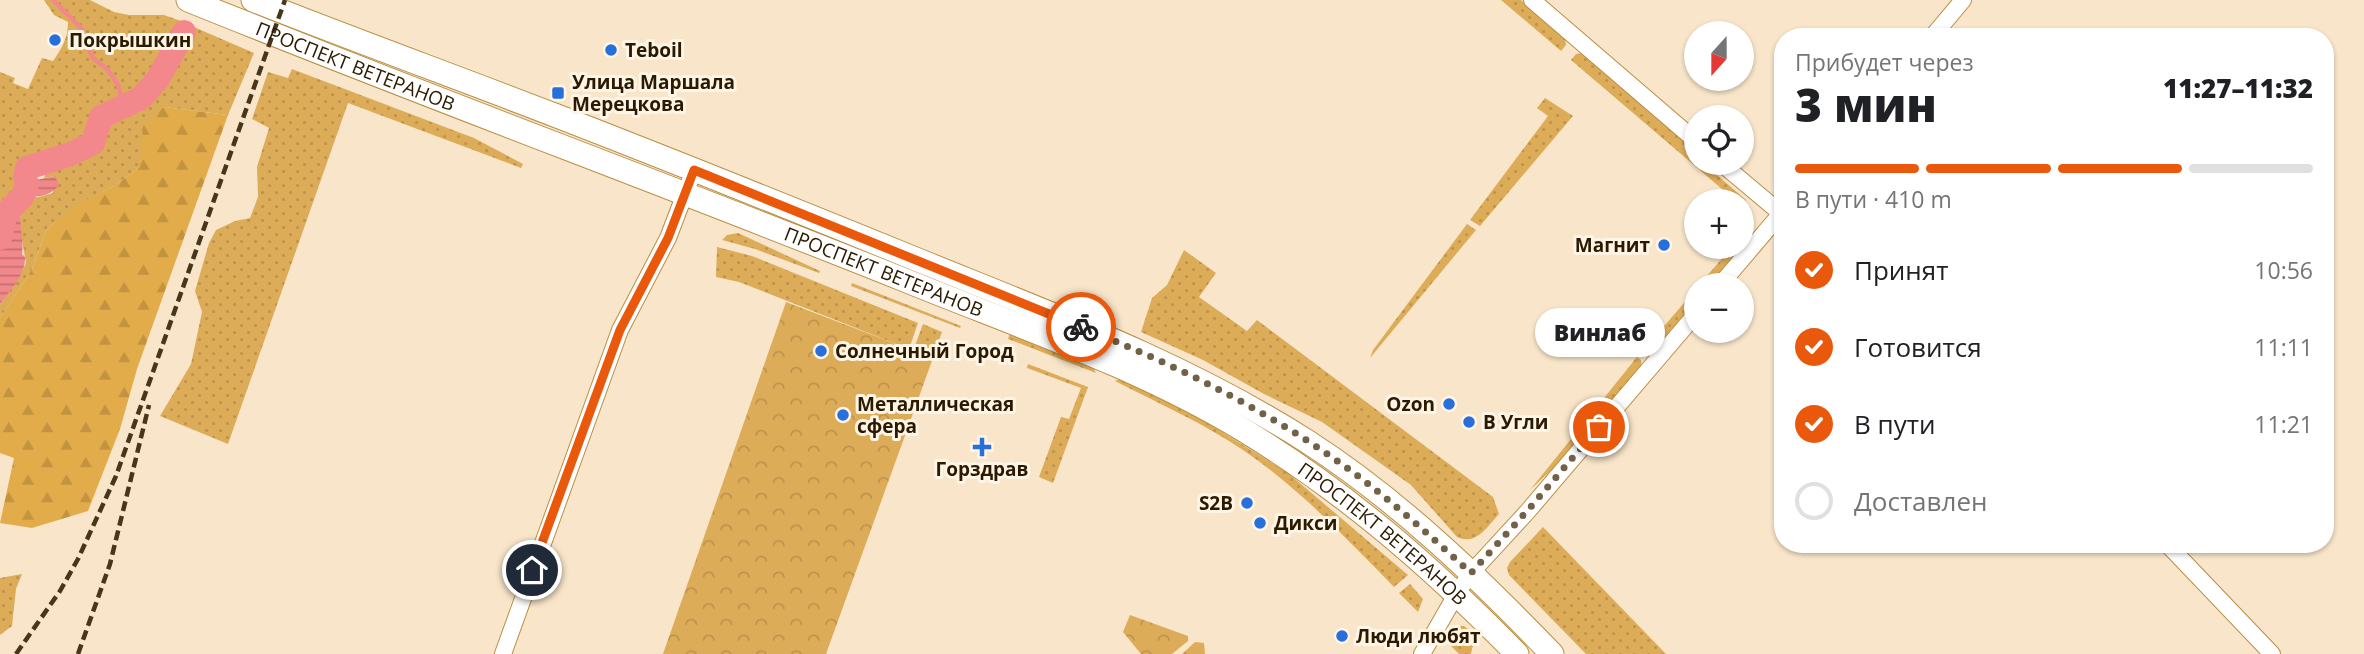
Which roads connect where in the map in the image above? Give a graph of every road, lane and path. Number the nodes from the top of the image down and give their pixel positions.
1 (188, 0) edge
2 (253, 0) edge
3 (1532, 0) edge
4 (1963, 0) edge
5 (1940, 28) edge
6 (1684, 131) edge
7 (694, 170) junction
8 (1736, 175) edge
9 (686, 193) junction
10 (1774, 206) edge
11 (1774, 223) edge
12 (1730, 273) edge
13 (1684, 328) edge
14 (2175, 553) edge
15 (1471, 573) junction
16 (1457, 593) junction
17 (503, 654) edge
18 (1422, 654) edge
19 (1517, 654) edge
20 (1552, 654) edge
21 (2272, 654) edge

1 - 9 main road, ПРОСПЕКТ ВЕТЕРАНОВ
2 - 7 main road, ПРОСПЕКТ ВЕТЕРАНОВ
3 - 6 street
4 - 5 street
7 - 9 street
7 - 15 main road, ПРОСПЕКТ ВЕТЕРАНОВ
8 - 10 street
9 - 16 main road, ПРОСПЕКТ ВЕТЕРАНОВ
9 - 17 street
11 - 12 street
13 - 15 street
14 - 21 street
15 - 16 street
15 - 20 main road, ПРОСПЕКТ ВЕТЕРАНОВ
16 - 18 street
16 - 19 main road, ПРОСПЕКТ ВЕТЕРАНОВ

